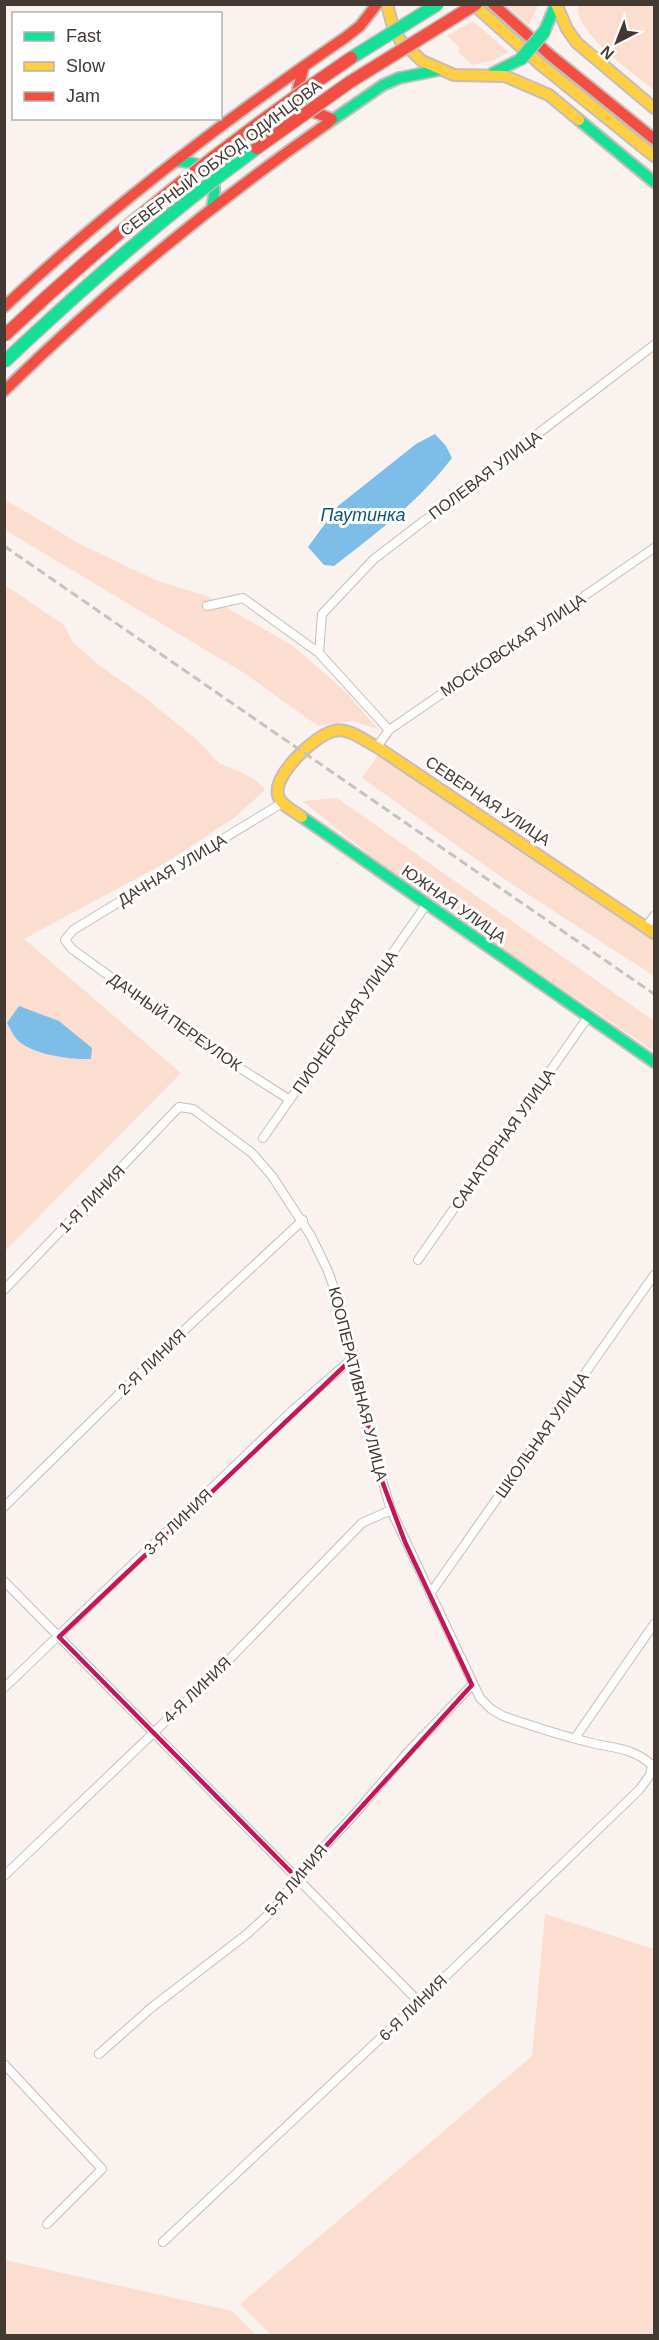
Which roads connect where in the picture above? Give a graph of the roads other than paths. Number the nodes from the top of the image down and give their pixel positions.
1 (377, 4) edge
2 (387, 4) edge
3 (438, 4) edge
4 (475, 4) edge
5 (493, 4) edge
6 (556, 4) edge
7 (304, 66) junction
8 (439, 70) junction
9 (489, 74) junction
10 (654, 108) edge
11 (332, 119) junction
12 (654, 139) edge
13 (654, 156) edge
14 (176, 161) junction
15 (654, 182) edge
16 (212, 207) junction
17 (4, 307) edge
18 (4, 336) edge
19 (654, 345) edge
20 (4, 362) edge
21 (4, 391) edge
22 (654, 548) edge
23 (207, 606) dead end
24 (319, 653) junction
25 (389, 730) junction
26 (377, 747) junction
27 (282, 803) junction
28 (426, 905) junction
29 (654, 916) edge
30 (650, 930) edge
31 (65, 940) joint
32 (588, 1017) junction
33 (654, 1062) edge
34 (290, 1100) junction
35 (179, 1107) joint
36 (263, 1138) dead end
37 (303, 1221) junction
38 (418, 1260) dead end
39 (654, 1275) edge
40 (4, 1290) edge
41 (354, 1357) junction
42 (4, 1507) edge
43 (392, 1510) junction
44 (4, 1581) edge
45 (430, 1594) junction
46 (654, 1624) edge
47 (59, 1637) junction
48 (472, 1685) junction
49 (4, 1688) edge
50 (153, 1732) junction
51 (574, 1738) junction
52 (652, 1765) joint
53 (4, 1876) edge
54 (297, 1878) junction
55 (419, 2002) junction
56 (99, 2054) dead end
57 (4, 2064) edge
58 (47, 2224) dead end
59 (164, 2242) dead end

1 - 7 main road
2 - 8 main road
3 - 18 main road, СЕВЕРНЫЙ ОБХОД ОДИНЦОВА, bridge
4 - 13 main road
4 - 20 main road, СЕВЕРНЫЙ ОБХОД ОДИНЦОВА, bridge
5 - 12 main road
6 - 9 main road, bridge
6 - 10 main road
7 - 11 main road
7 - 14 main road
8 - 9 main road
8 - 11 main road
9 - 15 main road
11 - 16 main road
14 - 16 main road
14 - 17 main road
16 - 21 main road
19 - 24 street, ПОЛЕВАЯ УЛИЦА
22 - 25 street, МОСКОВСКАЯ УЛИЦА
23 - 24 street
24 - 25 street
25 - 26 street, МОСКОВСКАЯ УЛИЦА
26 - 27 main road, СЕВЕРНАЯ УЛИЦА
26 - 30 main road, СЕВЕРНАЯ УЛИЦА
27 - 28 main road, ЮЖНАЯ УЛИЦА
27 - 31 street, ДАЧНАЯ УЛИЦА
28 - 32 main road, ЮЖНАЯ УЛИЦА
28 - 34 street, ПИОНЕРСКАЯ УЛИЦА
29 - 30 street
31 - 34 street, ДАЧНЫЙ ПЕРЕУЛОК
32 - 33 main road, ЮЖНАЯ УЛИЦА
32 - 38 street, САНАТОРНАЯ УЛИЦА
34 - 36 street, ПИОНЕРСКАЯ УЛИЦА
35 - 37 street, КООПЕРАТИВНАЯ УЛИЦА
35 - 40 street, 1-Я ЛИНИЯ
37 - 41 street, КООПЕРАТИВНАЯ УЛИЦА
37 - 42 street, 2-Я ЛИНИЯ
39 - 45 street, ШКОЛЬНАЯ УЛИЦА
41 - 43 street, КООПЕРАТИВНАЯ УЛИЦА
41 - 47 street, 3-Я ЛИНИЯ
43 - 45 street, КООПЕРАТИВНАЯ УЛИЦА
43 - 50 street, 4-Я ЛИНИЯ
44 - 47 street
45 - 48 street, КООПЕРАТИВНАЯ УЛИЦА
46 - 51 street
47 - 49 street, 3-Я ЛИНИЯ
47 - 50 street
48 - 51 street, КООПЕРАТИВНАЯ УЛИЦА
48 - 54 street, 5-Я ЛИНИЯ
50 - 53 street, 4-Я ЛИНИЯ
50 - 54 street
51 - 52 street, КООПЕРАТИВНАЯ УЛИЦА
52 - 55 street, 6-Я ЛИНИЯ
54 - 55 street
54 - 56 street, 5-Я ЛИНИЯ
55 - 59 street, 6-Я ЛИНИЯ
57 - 58 street

